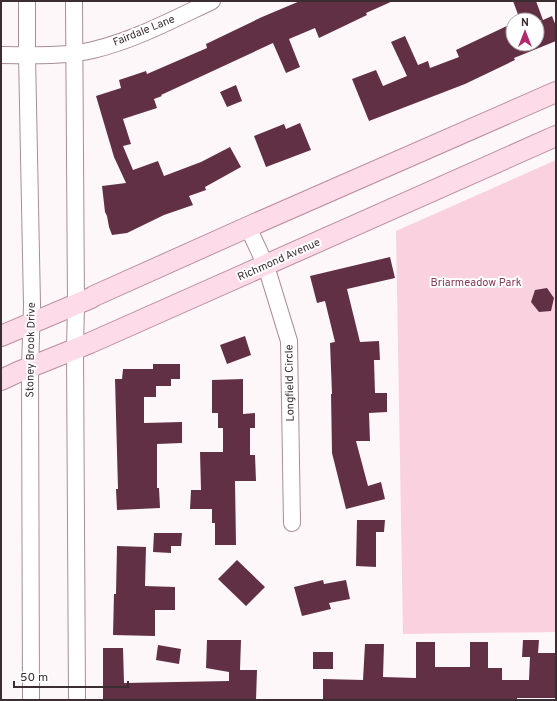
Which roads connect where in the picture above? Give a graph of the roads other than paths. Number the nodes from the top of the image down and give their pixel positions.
1 (27, 1) edge
2 (74, 1) edge
3 (212, 1) edge
4 (73, 53) junction
5 (27, 55) junction
6 (1, 56) edge
7 (556, 92) edge
8 (556, 136) edge
9 (248, 226) junction
10 (266, 266) junction
11 (76, 304) junction
12 (32, 323) junction
13 (1, 336) edge
14 (75, 349) junction
15 (30, 368) junction
16 (1, 380) edge
17 (292, 524) dead end
18 (31, 700) edge
19 (77, 700) edge

1 - 5 street, Stoney Brook Drive
2 - 4 street
3 - 4 street, Fairdale Lane
4 - 5 street, Fairdale Lane
4 - 11 street
5 - 6 street, Fairdale Lane
5 - 12 street, Stoney Brook Drive
7 - 9 main road
8 - 10 main road, Richmond Avenue
9 - 10 street, Longfield Circle
9 - 11 main road
10 - 14 main road, Richmond Avenue
10 - 17 street, Longfield Circle
11 - 12 main road
11 - 14 street
12 - 13 main road
12 - 15 street, Stoney Brook Drive
14 - 15 main road, Richmond Avenue
14 - 19 street
15 - 16 main road, Richmond Avenue
15 - 18 street, Stoney Brook Drive

